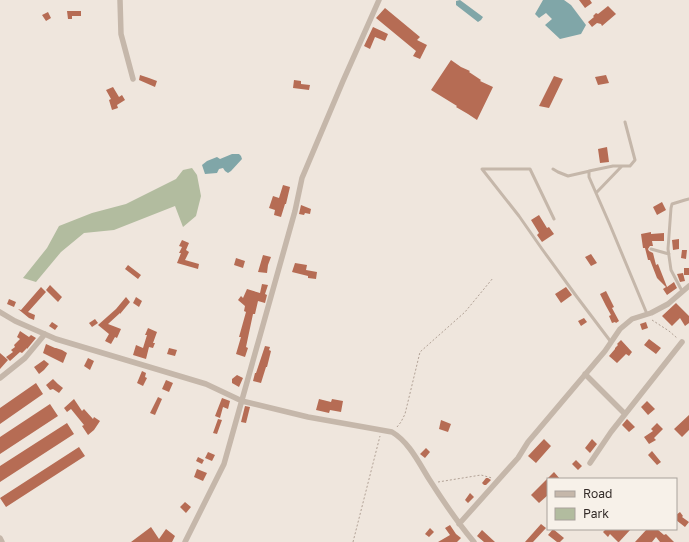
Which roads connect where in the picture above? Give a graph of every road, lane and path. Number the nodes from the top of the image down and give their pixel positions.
1 (120, 0) edge
2 (379, 0) edge
3 (134, 79) dead end
4 (625, 122) dead end
5 (622, 166) junction
6 (553, 169) dead end
7 (592, 171) junction
8 (596, 193) junction
9 (689, 199) edge
10 (554, 219) dead end
11 (651, 249) dead end
12 (669, 254) junction
13 (493, 278) dead end
14 (689, 286) edge
15 (682, 291) junction
16 (0, 312) edge
17 (644, 315) junction
18 (45, 334) junction
19 (611, 342) junction
20 (682, 342) joint
21 (585, 374) junction
22 (0, 378) edge
23 (242, 401) junction
24 (626, 414) junction
25 (382, 429) junction
26 (392, 432) junction
27 (590, 463) dead end
28 (498, 480) junction
29 (431, 482) junction
30 (459, 524) junction
31 (0, 538) edge
32 (2, 542) edge
33 (185, 542) edge
34 (353, 542) edge
35 (473, 542) edge

1 - 3 street
2 - 23 street
4 - 5 lane
5 - 7 lane
5 - 8 lane
6 - 7 lane
7 - 8 lane
8 - 17 lane
9 - 12 lane
10 - 19 lane
11 - 12 lane
12 - 15 lane
13 - 26 path
14 - 15 street
15 - 17 street
16 - 18 street
17 - 19 street
17 - 20 path
18 - 22 street
18 - 23 street
19 - 21 street
20 - 24 street
21 - 24 street
21 - 28 street
23 - 25 street
23 - 33 street
24 - 27 street
25 - 26 street
25 - 34 path
26 - 29 street
28 - 29 path
28 - 30 street
29 - 30 street
30 - 35 street
31 - 32 street

